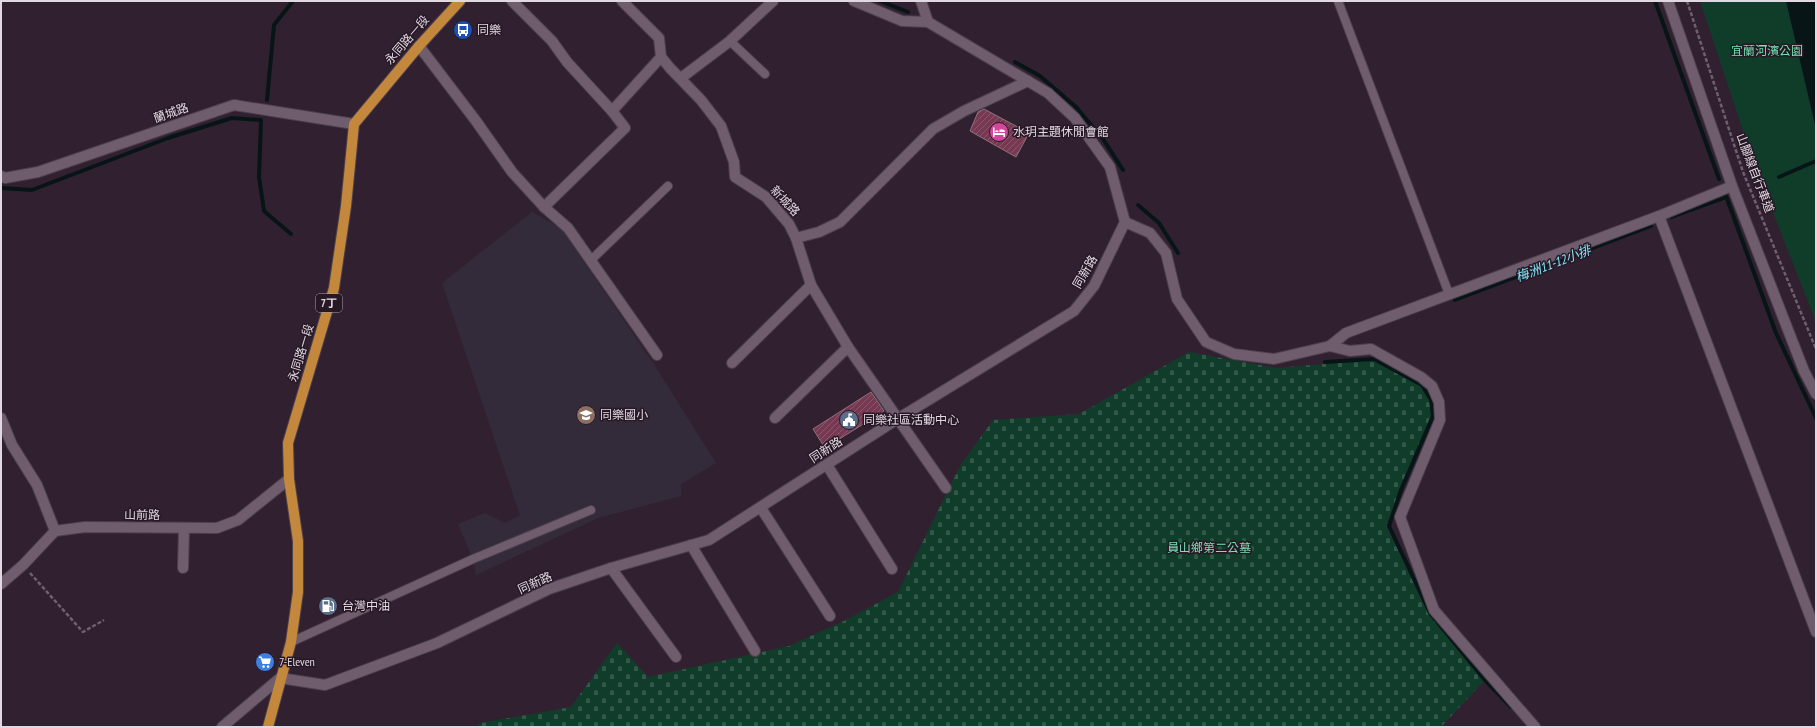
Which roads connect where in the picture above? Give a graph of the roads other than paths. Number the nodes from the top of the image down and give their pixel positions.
1 (460, 1) edge
2 (512, 1) edge
3 (622, 1) edge
4 (773, 1) edge
5 (854, 1) edge
6 (920, 1) edge
7 (1338, 1) edge
8 (1668, 1) edge
9 (928, 22) junction
10 (730, 41) junction
11 (419, 46) junction
12 (662, 57) junction
13 (765, 74) dead end
14 (681, 78) junction
15 (1028, 81) junction
16 (612, 111) junction
17 (354, 124) junction
18 (1, 176) edge
19 (668, 186) dead end
20 (1732, 186) junction
21 (544, 207) junction
22 (1659, 216) junction
23 (1125, 222) junction
24 (796, 238) junction
25 (590, 261) junction
26 (811, 285) junction
27 (1449, 294) junction
28 (1330, 346) junction
29 (848, 347) junction
30 (657, 355) dead end
31 (732, 362) dead end
32 (1816, 394) edge
33 (1, 418) edge
34 (775, 418) dead end
35 (899, 418) junction
36 (828, 465) junction
37 (289, 479) junction
38 (946, 488) dead end
39 (761, 508) junction
40 (591, 510) dead end
41 (184, 529) junction
42 (55, 531) junction
43 (691, 545) junction
44 (183, 568) dead end
45 (611, 568) junction
46 (892, 569) dead end
47 (1, 584) edge
48 (830, 616) dead end
49 (1816, 632) edge
50 (292, 642) junction
51 (755, 651) dead end
52 (676, 657) dead end
53 (280, 678) junction
54 (222, 727) edge
55 (268, 727) edge
56 (1534, 727) edge

1 - 11 main road, 永同路一段
2 - 16 street
3 - 12 street, 新城路
4 - 10 street
5 - 9 street
6 - 9 street
7 - 27 lane
8 - 20 street
9 - 15 street
10 - 13 lane
10 - 14 street
11 - 17 main road, 永同路一段
11 - 21 street
12 - 14 street, 新城路
12 - 16 street
14 - 24 street, 新城路
15 - 23 street
15 - 24 street
16 - 21 street
17 - 18 street, 蘭城路
17 - 37 main road, 永同路一段 / 7丁
19 - 25 lane
20 - 22 street
20 - 32 street
21 - 25 street
22 - 27 street
22 - 49 street
23 - 28 street
23 - 35 street, 同新路
24 - 26 street, 新城路
25 - 30 street
26 - 29 street, 新城路
26 - 31 street
27 - 28 street
28 - 56 street
29 - 34 street
29 - 35 street, 新城路
33 - 42 street
35 - 36 street, 同新路
35 - 38 street, 新城路
36 - 39 street, 同新路
36 - 46 street
37 - 41 street, 山前路
37 - 50 main road, 永同路一段 / 7丁
39 - 43 street, 同新路
39 - 48 street
40 - 50 lane
41 - 42 street, 山前路
41 - 44 street
42 - 47 street
43 - 45 street, 同新路
43 - 51 street
45 - 52 street
45 - 53 street, 同新路
50 - 53 main road, 永同路一段 / 7丁
53 - 54 street
53 - 55 main road, 7丁

